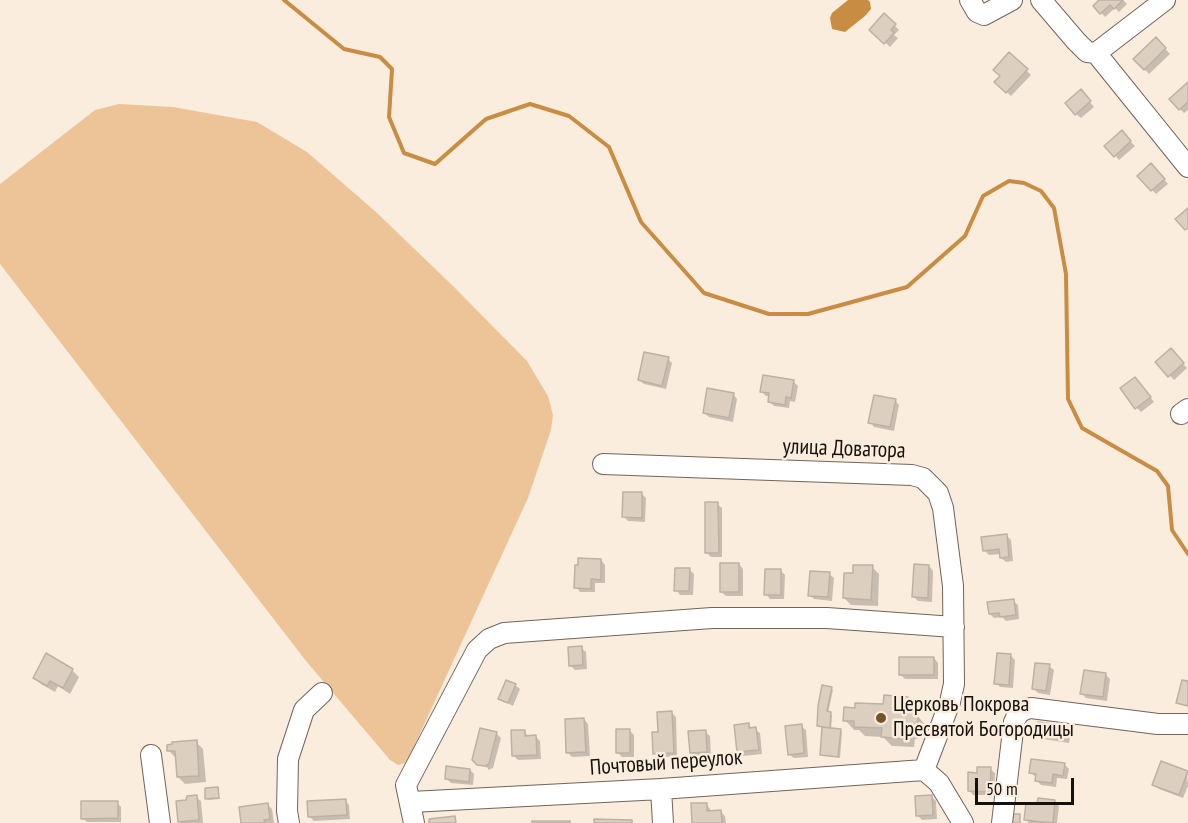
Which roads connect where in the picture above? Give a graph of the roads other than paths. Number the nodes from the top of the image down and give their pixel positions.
1 (970, 0) edge
2 (1012, 0) edge
3 (1041, 0) edge
4 (1165, 0) edge
5 (1096, 53) junction
6 (1188, 167) edge
7 (603, 464) dead end
8 (954, 627) junction
9 (322, 693) dead end
10 (1188, 724) edge
11 (151, 754) dead end
12 (924, 770) junction
13 (661, 789) junction
14 (411, 802) junction
15 (160, 823) edge
16 (289, 823) edge
17 (414, 823) edge
18 (663, 823) edge
19 (963, 823) edge
20 (1002, 823) edge

1 - 2 street
3 - 5 street
4 - 5 street
5 - 6 street
7 - 8 street, улица Доватора
8 - 12 street, улица Доватора
8 - 14 street
9 - 16 street
10 - 20 street
11 - 15 street
12 - 13 street, Почтовый переулок
12 - 19 street
13 - 14 street, Почтовый переулок
13 - 18 street
14 - 17 street

